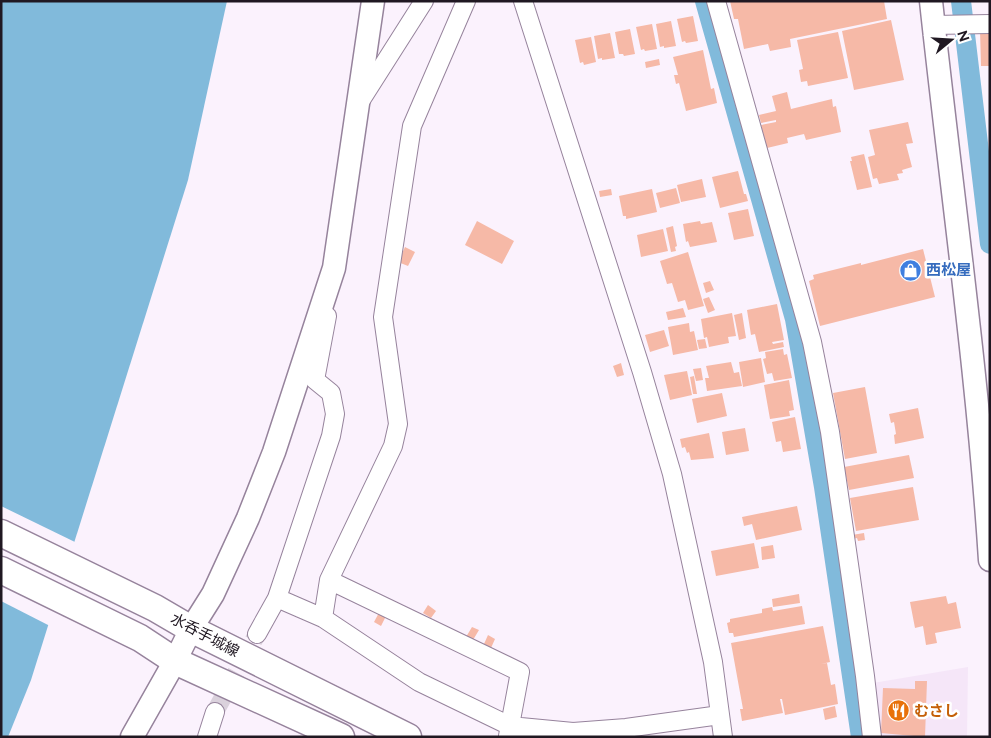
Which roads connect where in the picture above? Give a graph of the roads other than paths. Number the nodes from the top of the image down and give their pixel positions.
1 (373, 1) edge
2 (424, 1) edge
3 (466, 1) edge
4 (523, 1) edge
5 (716, 1) edge
6 (931, 1) edge
7 (990, 24) edge
8 (933, 25) junction
9 (358, 104) junction
10 (334, 268) junction
11 (987, 471) edge
12 (1, 533) edge
13 (990, 560) edge
14 (1, 570) edge
15 (329, 580) junction
16 (278, 598) junction
17 (323, 618) junction
18 (191, 629) junction
19 (257, 634) tunnel mouth
20 (175, 661) junction
21 (215, 712) tunnel mouth
22 (720, 715) junction
23 (509, 731) edge
24 (132, 737) edge
25 (207, 737) edge
26 (341, 737) edge
27 (408, 737) edge
28 (723, 737) edge
29 (872, 737) edge

1 - 9 street
2 - 9 street
3 - 15 street
4 - 22 street
5 - 29 street
6 - 8 street
7 - 8 street
8 - 11 street
9 - 10 street
10 - 16 street
10 - 18 street
11 - 13 street
12 - 18 main road, 水呑手城線
14 - 20 main road
15 - 17 street
15 - 23 street
16 - 17 street
16 - 19 street
17 - 23 street
18 - 20 street
18 - 27 main road, 水呑手城線
20 - 24 street
20 - 26 main road
21 - 25 street
22 - 23 street
22 - 28 street

